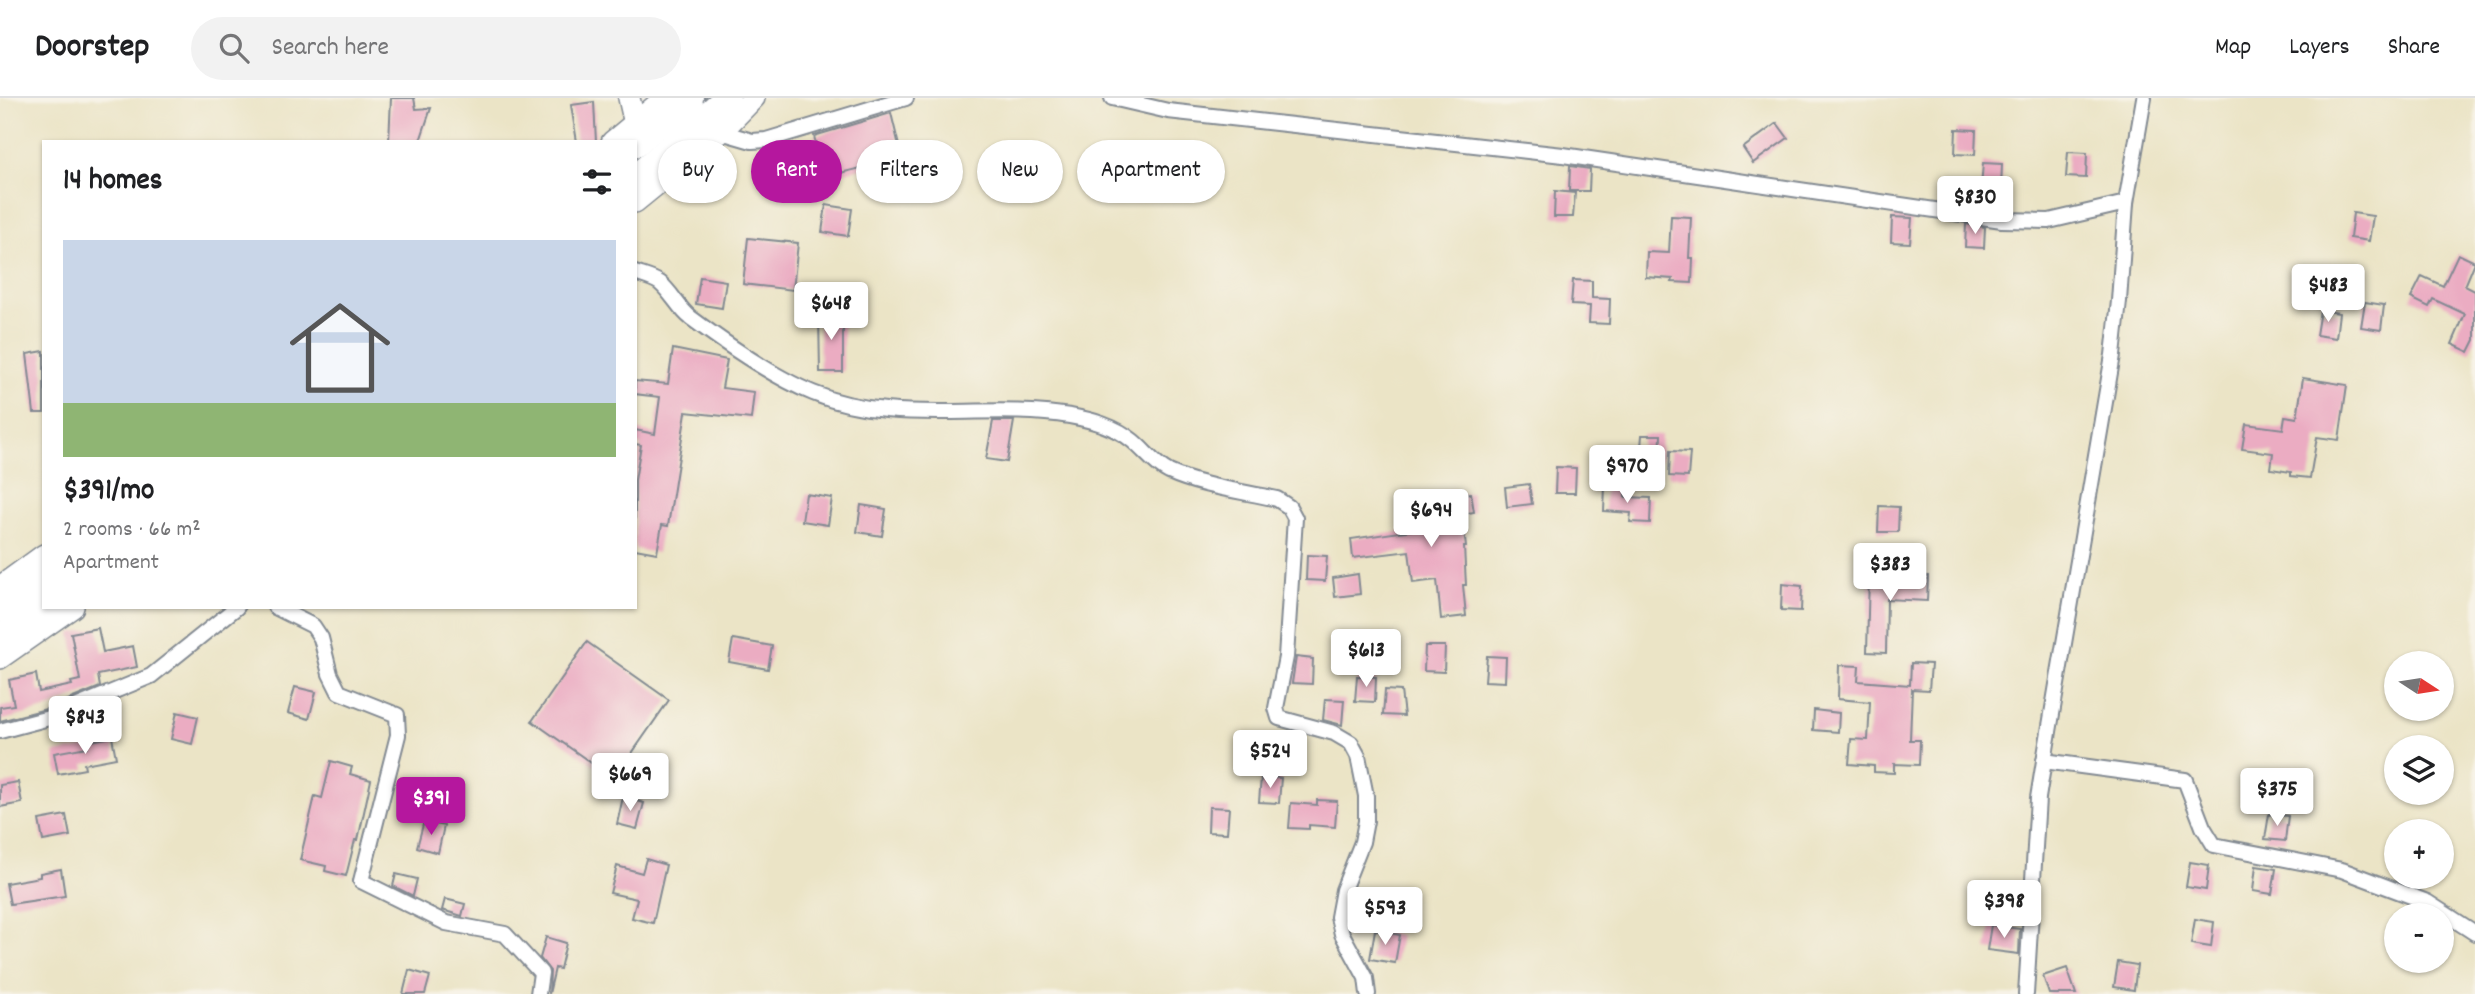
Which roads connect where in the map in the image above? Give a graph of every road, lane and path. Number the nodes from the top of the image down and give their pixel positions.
1 (629, 98) edge
2 (665, 98) edge
3 (690, 98) edge
4 (727, 98) edge
5 (754, 98) edge
6 (906, 98) edge
7 (1112, 98) edge
8 (2144, 98) edge
9 (720, 132) junction
10 (635, 134) edge
11 (618, 140) edge
12 (637, 176) edge
13 (637, 200) edge
14 (2126, 203) junction
15 (637, 274) edge
16 (42, 556) edge
17 (42, 579) edge
18 (0, 587) edge
19 (42, 608) edge
20 (0, 609) edge
21 (70, 609) edge
22 (235, 609) edge
23 (279, 609) edge
24 (0, 638) edge
25 (0, 658) edge
26 (0, 731) edge
27 (2044, 761) junction
28 (2475, 933) edge
29 (538, 994) edge
30 (1368, 994) edge
31 (2026, 994) edge

1 - 10 main road
2 - 10 main road
3 - 10 highway
4 - 12 highway
5 - 9 main road
6 - 9 street
7 - 14 street
8 - 14 street
9 - 13 main road
10 - 11 main road
14 - 27 street
15 - 30 street
16 - 18 main road
17 - 20 highway
19 - 24 highway
21 - 25 main road
22 - 26 street
23 - 29 street
27 - 28 street
27 - 31 street

